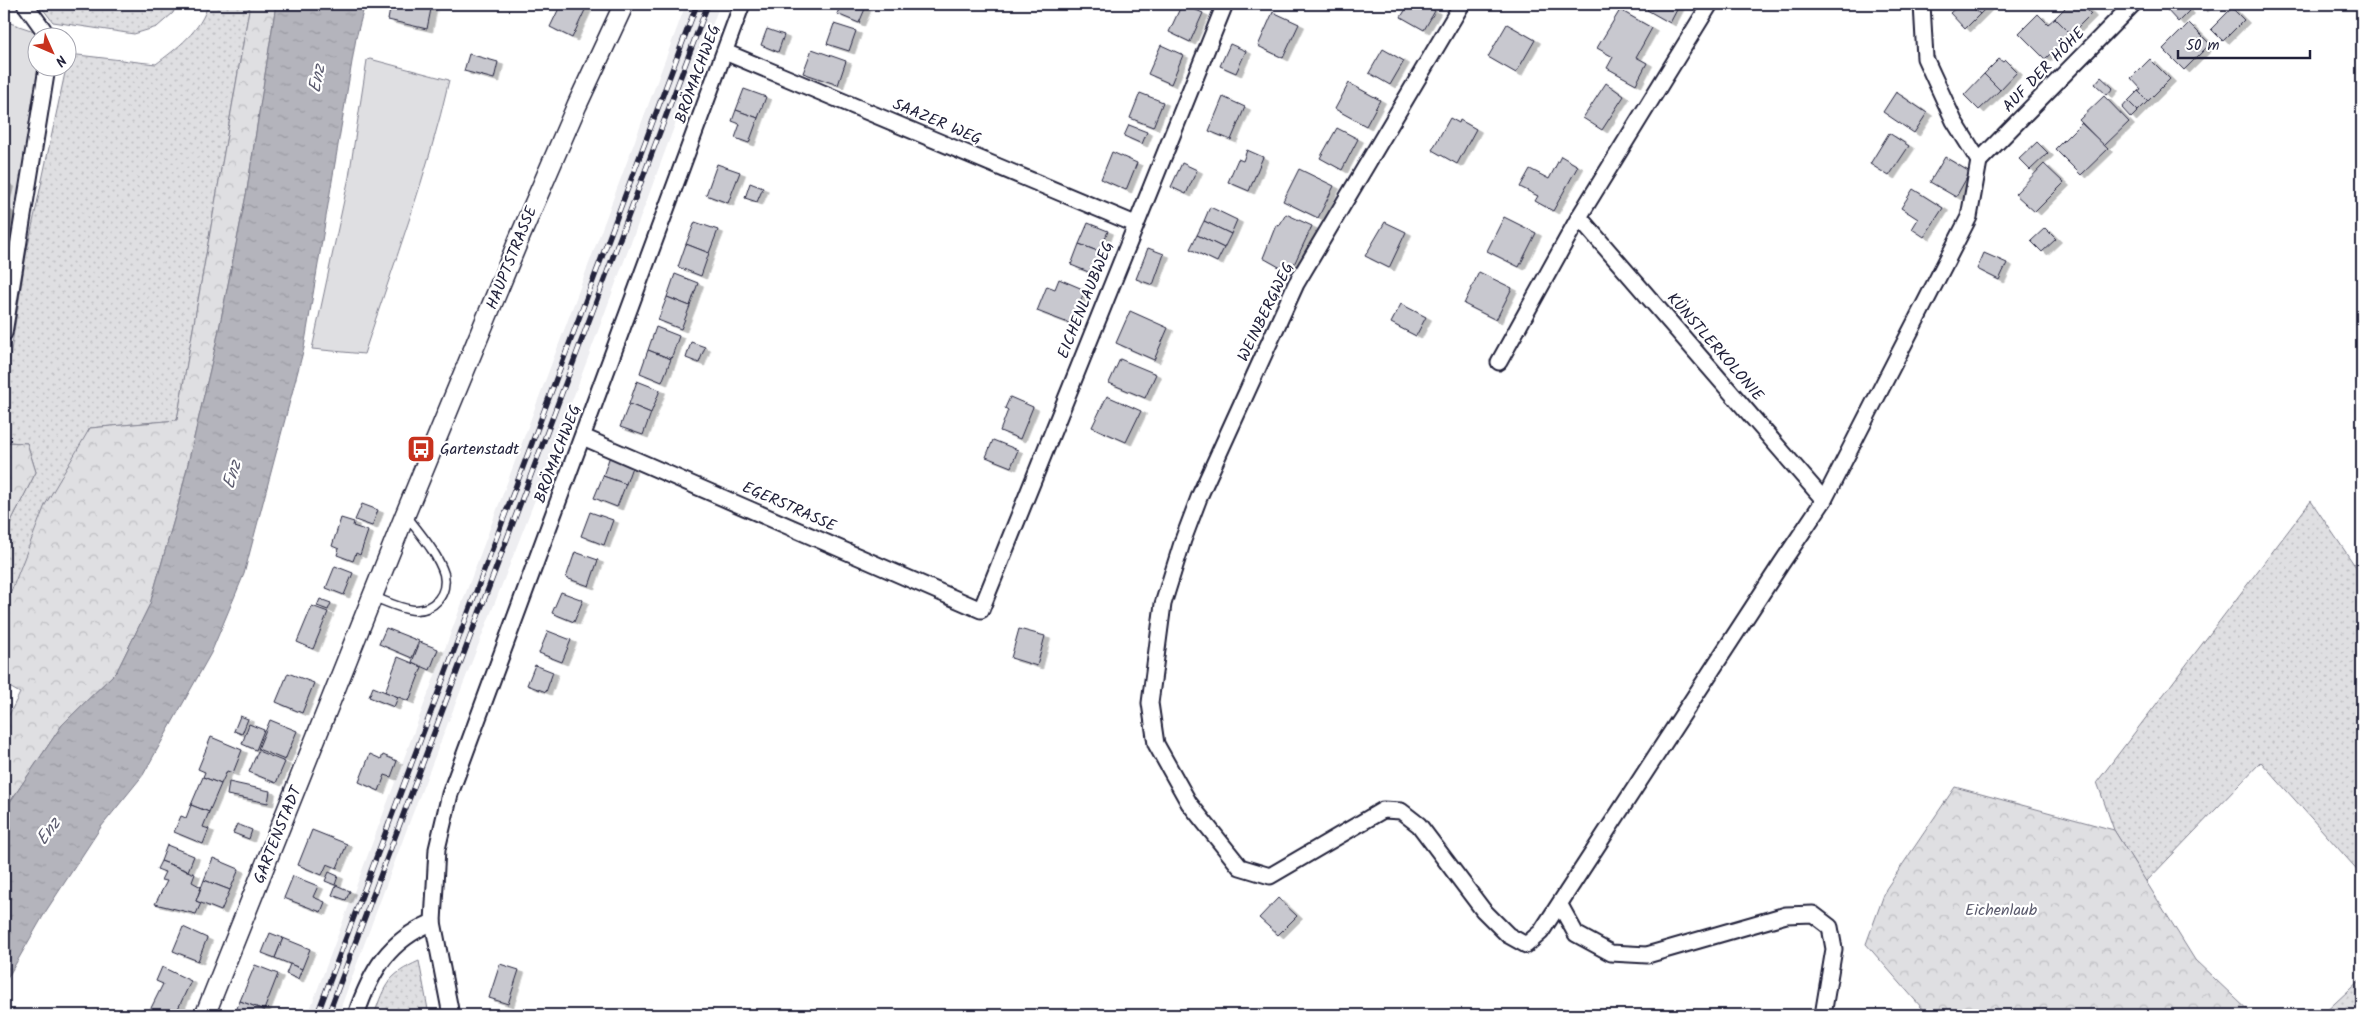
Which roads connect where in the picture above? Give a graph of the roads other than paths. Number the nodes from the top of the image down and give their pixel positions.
1 (25, 4) edge
2 (624, 4) edge
3 (742, 4) edge
4 (1225, 4) edge
5 (1462, 4) edge
6 (1710, 4) edge
7 (1922, 4) edge
8 (2133, 4) edge
9 (42, 28) edge
10 (725, 52) junction
11 (45, 78) edge
12 (1979, 161) junction
13 (1579, 217) junction
14 (1135, 224) junction
15 (4, 333) edge
16 (1499, 362) dead end
17 (584, 437) junction
18 (1824, 500) junction
19 (405, 514) junction
20 (374, 597) junction
21 (981, 610) joint
22 (1560, 905) junction
23 (433, 922) junction
24 (205, 1015) edge
25 (356, 1015) edge
26 (451, 1015) edge
27 (1823, 1015) edge

1 - 9 street
2 - 19 street, HAUPTSTRASSE
3 - 10 street, BRÖMACHWEG
4 - 14 street, EICHENLAUBWEG
5 - 22 street, WEINBERGWEG
6 - 13 street
7 - 12 street
8 - 12 street, AUF DER HÖHE
10 - 14 street, SAAZER WEG
10 - 17 street, BRÖMACHWEG
11 - 15 street
12 - 18 street
13 - 16 street
13 - 18 street, KÜNSTLERKOLONIE
14 - 21 street, EICHENLAUBWEG
17 - 21 street, EGERSTRASSE
17 - 23 street, BRÖMACHWEG
18 - 22 street
19 - 20 street, GARTENSTADT
19 - 20 lane
20 - 24 street, GARTENSTADT
22 - 27 street
23 - 25 street
23 - 26 street, BRÖMACHWEG

